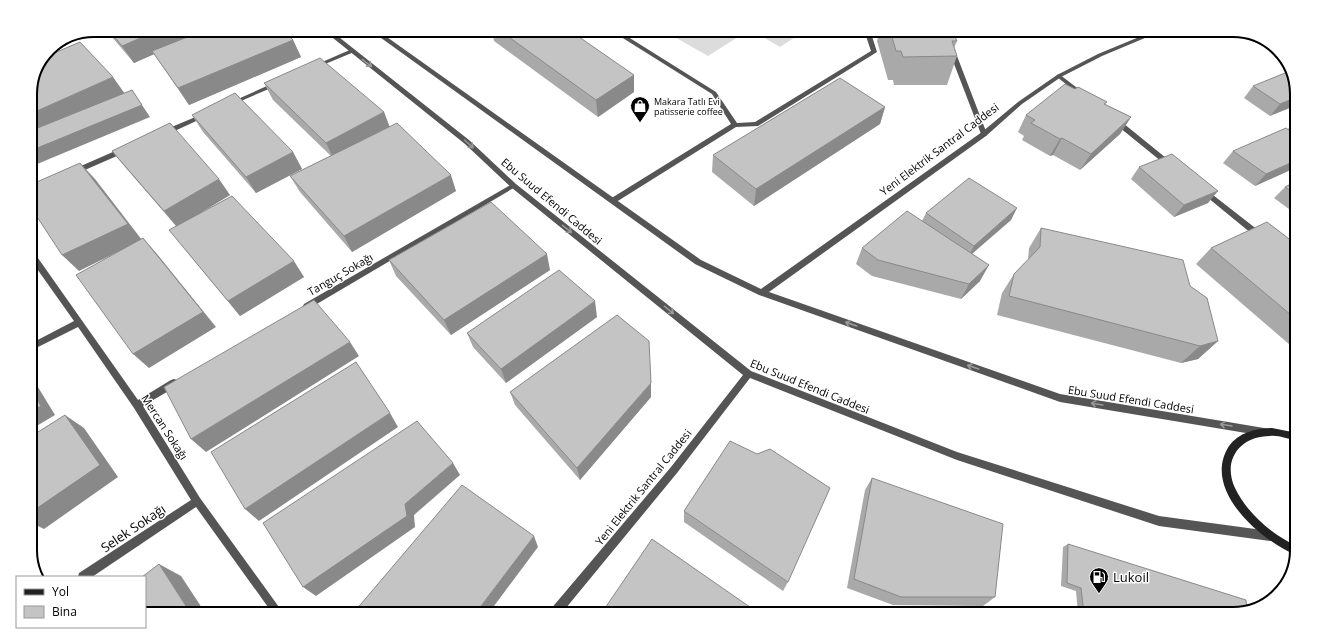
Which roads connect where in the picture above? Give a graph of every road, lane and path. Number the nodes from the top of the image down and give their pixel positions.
1 (335, 37) edge
2 (383, 37) edge
3 (624, 37) edge
4 (869, 37) edge
5 (947, 37) edge
6 (1144, 37) edge
7 (352, 51) junction
8 (308, 70) edge
9 (1059, 76) junction
10 (286, 80) edge
11 (1090, 101) edge
12 (228, 105) edge
13 (213, 111) edge
14 (1109, 116) edge
15 (735, 125) junction
16 (984, 134) junction
17 (154, 137) edge
18 (132, 147) edge
19 (1178, 171) edge
20 (67, 175) edge
21 (514, 186) junction
22 (1197, 186) edge
23 (613, 201) junction
24 (1266, 240) edge
25 (37, 263) edge
26 (762, 293) junction
27 (301, 309) edge
28 (78, 323) junction
29 (37, 344) edge
30 (748, 374) junction
31 (185, 377) edge
32 (137, 405) junction
33 (1264, 432) junction
34 (1290, 435) edge
35 (197, 501) junction
36 (1270, 536) junction
37 (1290, 547) edge
38 (84, 576) edge
39 (274, 607) edge
40 (560, 607) edge

1 - 7 street, Ebu Suud Efendi Caddesi
2 - 23 street, Ebu Suud Efendi Caddesi
3 - 15 street
4 - 15 street
5 - 16 street
6 - 9 street, Yeni Elektrik Santral Caddesi
7 - 8 street
7 -> 21 street, Ebu Suud Efendi Caddesi
9 - 11 street
9 - 16 street, Yeni Elektrik Santral Caddesi
10 - 12 street
13 - 17 street
14 - 19 street
15 - 23 street
16 - 26 street, Yeni Elektrik Santral Caddesi
18 - 20 street
21 - 27 street, Tanguç Sokağı
21 -> 30 street, Ebu Suud Efendi Caddesi
22 - 24 street
23 - 26 street, Ebu Suud Efendi Caddesi
25 - 28 street, Mercan Sokağı
33 -> 26 street, Ebu Suud Efendi Caddesi
28 - 29 street
28 - 32 street, Mercan Sokağı
30 - 36 street, Ebu Suud Efendi Caddesi
30 - 40 street, Yeni Elektrik Santral Caddesi
31 - 32 street
32 - 35 street, Mercan Sokağı
33 - 34 main road
33 - 36 main road
35 - 38 street, Selek Sokağı
35 - 39 street, Mercan Sokağı
36 - 37 main road

